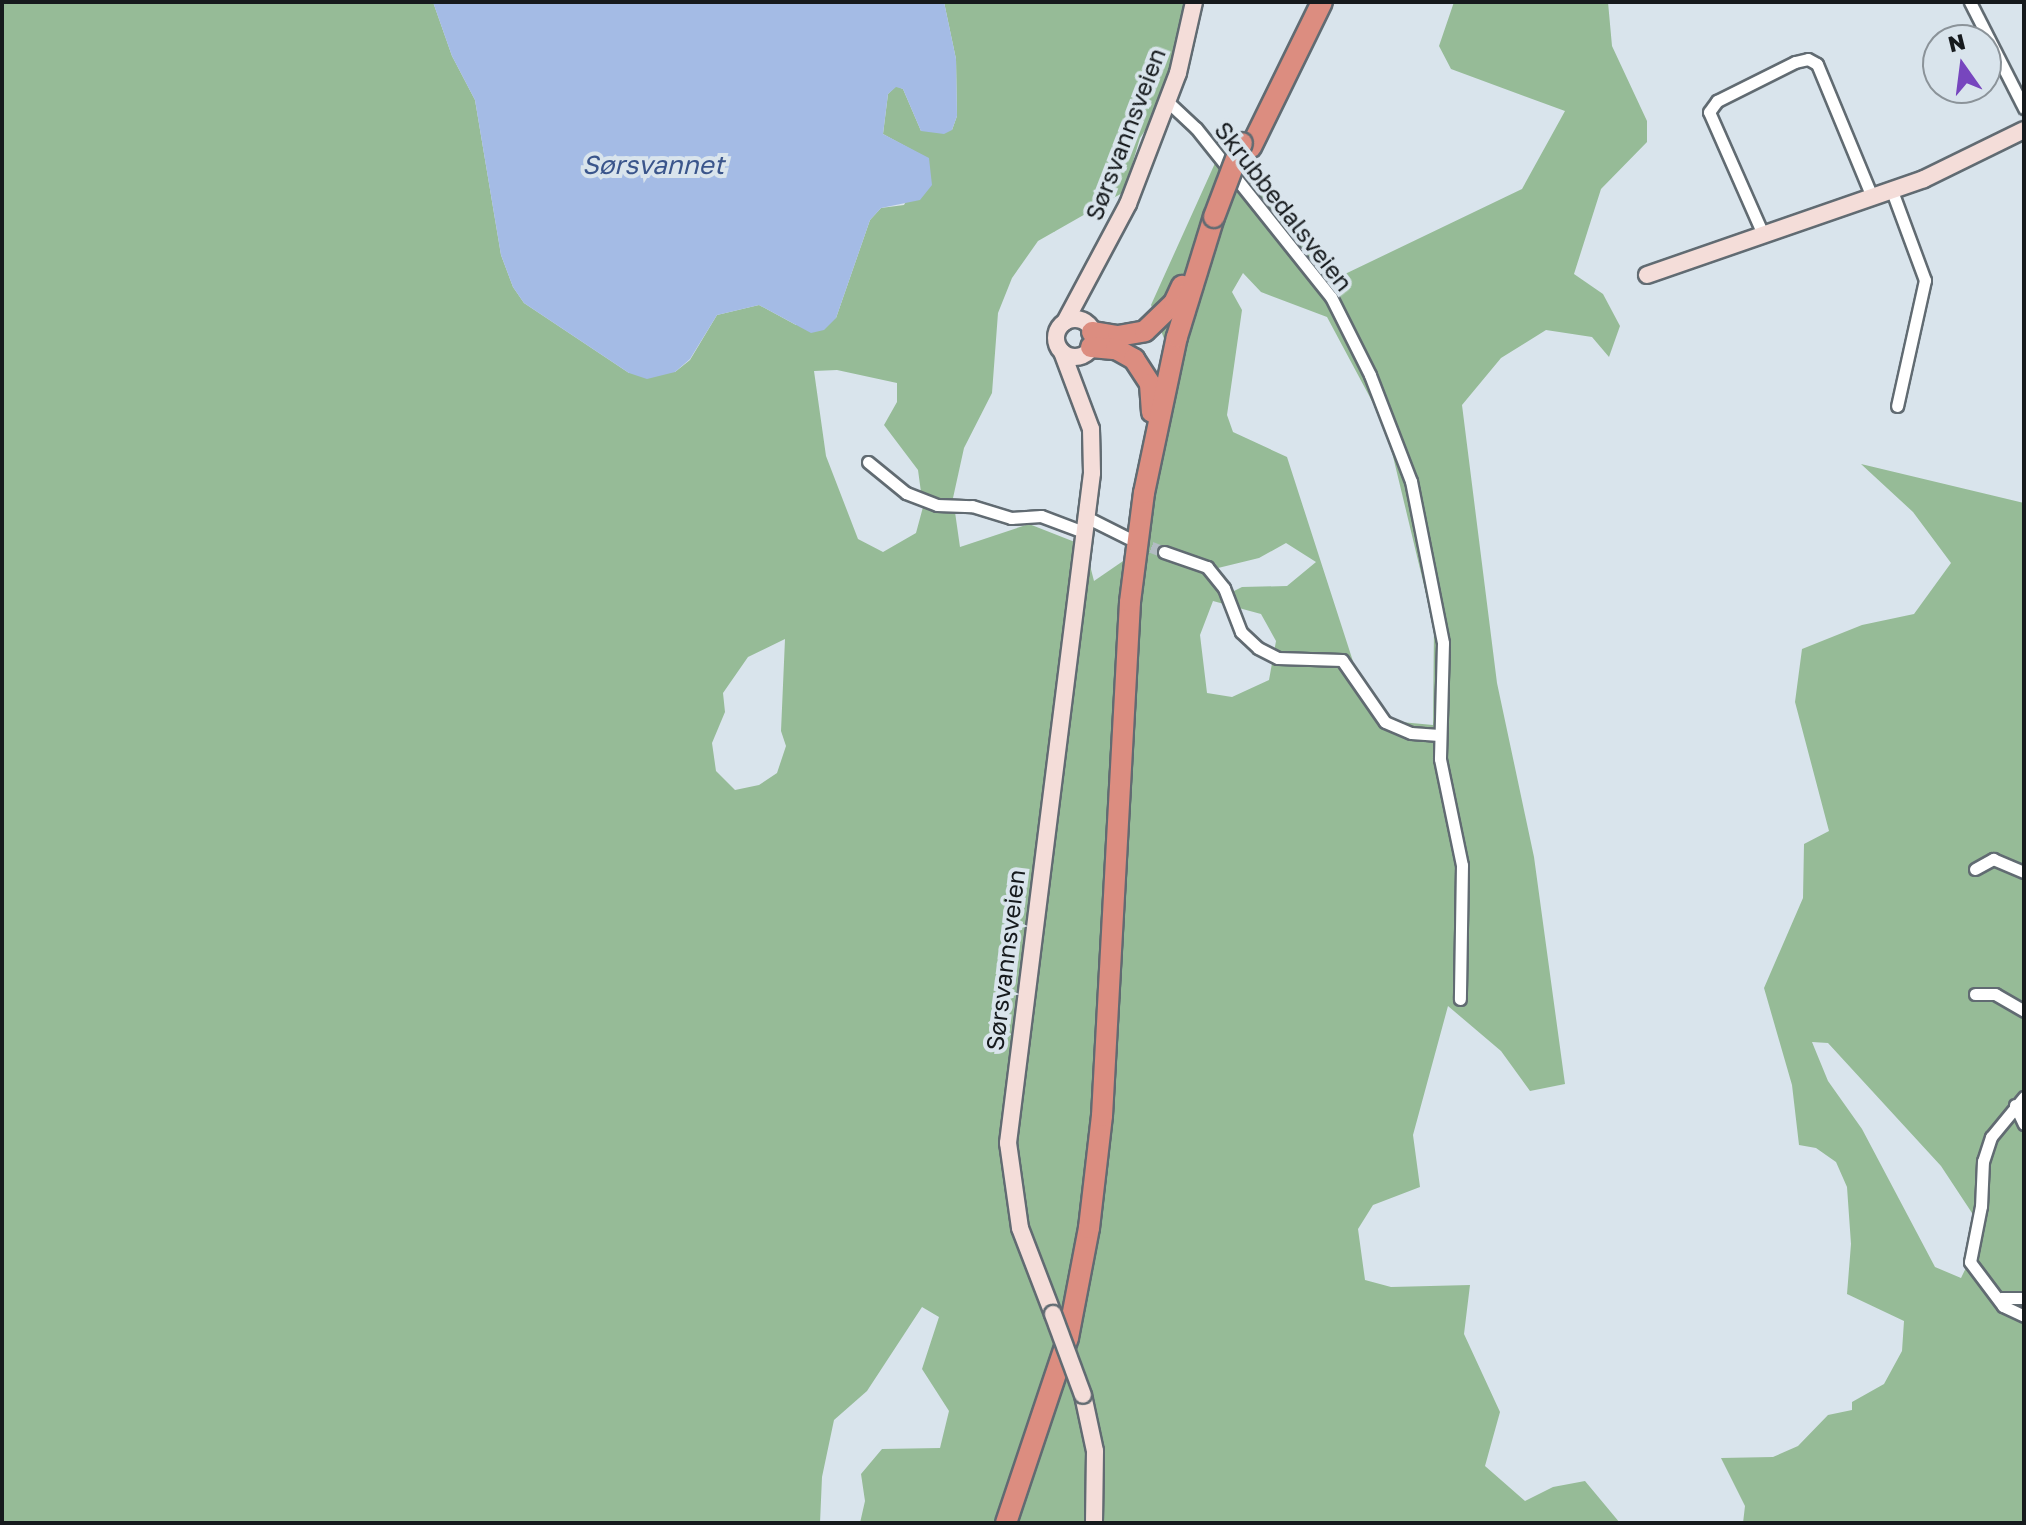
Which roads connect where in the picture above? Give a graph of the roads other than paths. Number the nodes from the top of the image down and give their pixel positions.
1 (1194, 2) edge
2 (1312, 2) edge
3 (1322, 2) edge
4 (1970, 2) edge
5 (1168, 102) junction
6 (2024, 108) edge
7 (2024, 130) edge
8 (1247, 145) junction
9 (1892, 191) junction
10 (1872, 197) junction
11 (1218, 218) junction
12 (1762, 232) junction
13 (1647, 275) dead end
14 (1087, 280) junction
15 (1065, 322) junction
16 (1090, 339) junction
17 (1062, 352) junction
18 (1080, 394) junction
19 (1897, 406) dead end
20 (868, 462) dead end
21 (1144, 493) junction
22 (1087, 526) junction
23 (1128, 538) tunnel mouth
24 (1164, 552) tunnel mouth
25 (1439, 735) junction
26 (1975, 869) dead end
27 (2024, 872) edge
28 (1975, 994) dead end
29 (1460, 999) dead end
30 (2024, 1011) edge
31 (2020, 1101) edge
32 (2024, 1124) edge
33 (1996, 1296) junction
34 (2024, 1298) edge
35 (2024, 1316) edge
36 (1006, 1523) edge
37 (1016, 1523) edge
38 (1094, 1523) edge

1 - 5 main road, Sørsvannsveien
2 - 8 highway
3 - 8 highway
4 - 6 street
5 - 14 main road, Sørsvannsveien
5 - 25 street, Skrubbedalsveien
7 - 9 main road
8 - 11 highway, bridge
9 - 10 main road
9 - 19 street
10 - 12 main road
10 - 12 street
11 - 16 highway
11 - 21 highway
11 - 37 highway
12 - 13 main road
14 - 15 main road, Sørsvannsveien
14 - 16 main road, Sørsvannsveien
15 - 16 main road
15 - 17 main road
16 - 17 main road
16 - 18 main road, Sørsvannsveien
16 - 21 highway
17 - 18 main road, Sørsvannsveien
18 - 22 main road, Sørsvannsveien
20 - 22 street
21 - 36 highway
22 - 23 street
22 - 38 main road, Sørsvannsveien, bridge
24 - 25 street
25 - 29 street, Skrubbedalsveien
26 - 27 street
28 - 30 street
31 - 32 street
31 - 33 street
33 - 34 street
33 - 35 street

